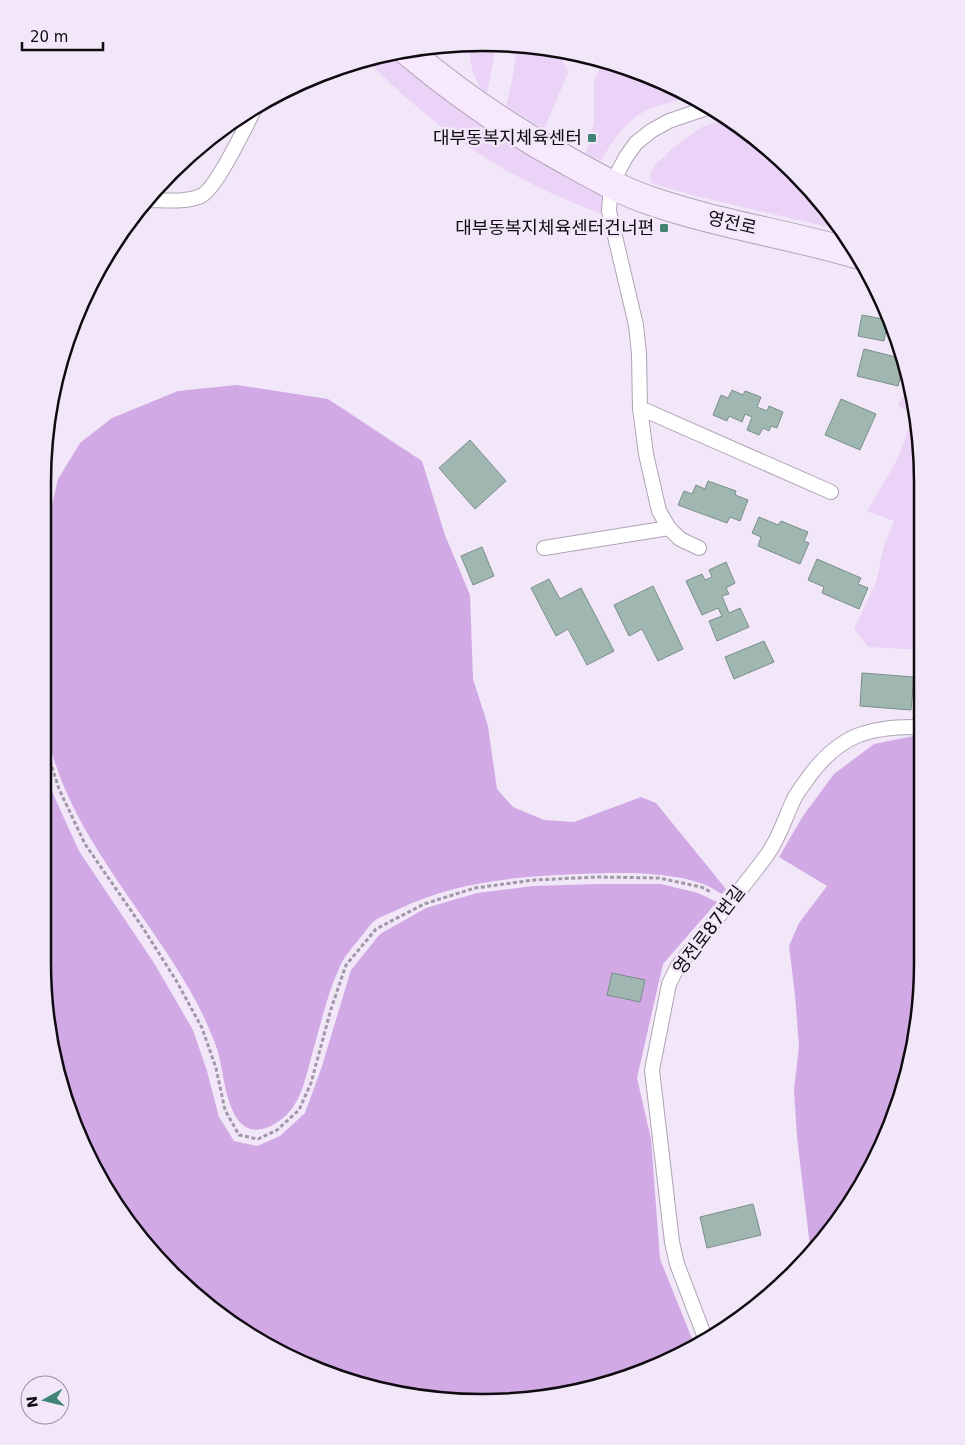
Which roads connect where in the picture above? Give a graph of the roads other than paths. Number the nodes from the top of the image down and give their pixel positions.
1 (414, 57) edge
2 (700, 110) edge
3 (248, 121) edge
4 (611, 184) junction
5 (156, 200) edge
6 (846, 252) edge
7 (640, 408) junction
8 (831, 492) dead end
9 (668, 528) junction
10 (544, 548) dead end
11 (698, 548) dead end
12 (914, 727) edge
13 (703, 1333) edge

1 - 4 street, 영전로
2 - 4 lane
3 - 5 lane
4 - 6 street, 영전로
4 - 7 lane
7 - 8 lane
7 - 9 lane
9 - 10 lane
9 - 11 lane
12 - 13 lane, 영전로87번길

